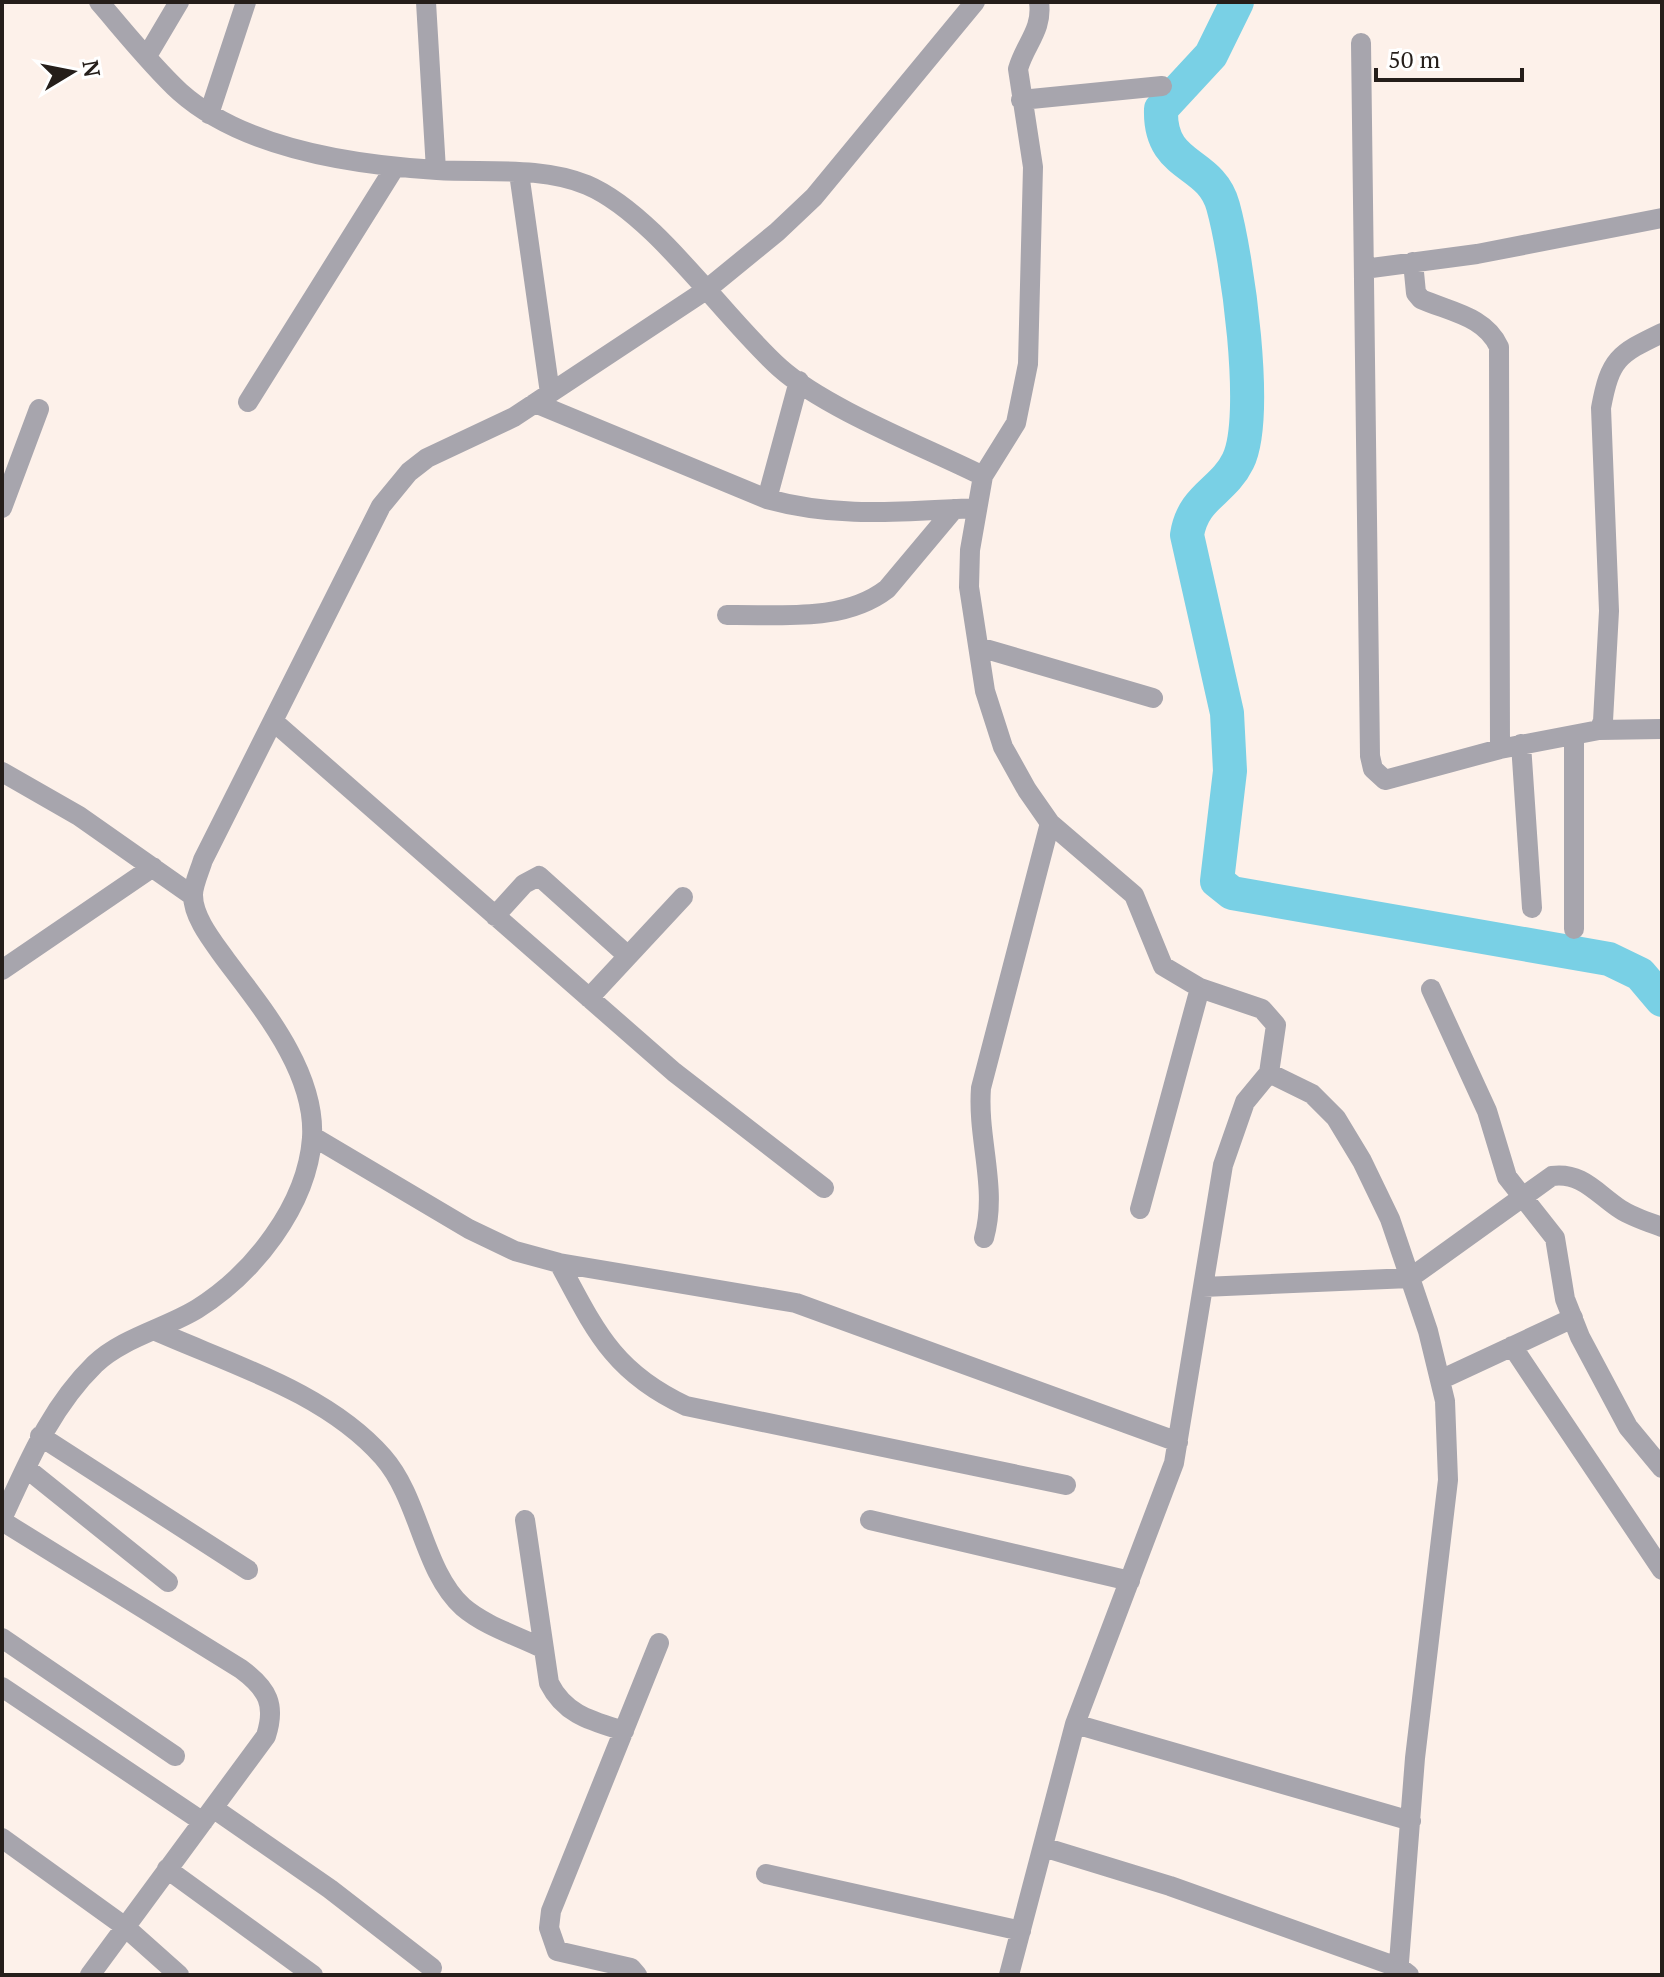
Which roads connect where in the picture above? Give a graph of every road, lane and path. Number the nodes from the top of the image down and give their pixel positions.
1 (99, 2) edge
2 (179, 2) edge
3 (246, 2) edge
4 (426, 2) edge
5 (975, 2) edge
6 (1039, 2) edge
7 (1361, 43) dead end
8 (147, 56) junction
9 (1162, 86) dead end
10 (1021, 100) junction
11 (209, 114) junction
12 (395, 167) junction
13 (436, 170) junction
14 (519, 173) junction
15 (1662, 218) edge
16 (1413, 262) junction
17 (1364, 269) junction
18 (706, 290) junction
19 (1662, 333) edge
20 (799, 381) junction
21 (543, 398) junction
22 (248, 402) dead end
23 (39, 409) dead end
24 (983, 476) junction
25 (767, 499) junction
26 (2, 508) edge
27 (977, 508) junction
28 (954, 509) junction
29 (727, 615) dead end
30 (979, 647) junction
31 (1153, 698) dead end
32 (273, 721) junction
33 (1662, 729) edge
34 (1599, 730) junction
35 (1574, 737) junction
36 (1521, 744) junction
37 (1500, 749) junction
38 (2, 772) edge
39 (1050, 823) junction
40 (153, 867) junction
41 (193, 896) junction
42 (683, 897) dead end
43 (1532, 908) dead end
44 (495, 916) junction
45 (1574, 929) dead end
46 (628, 956) junction
47 (2, 970) edge
48 (1200, 988) junction
49 (1431, 989) dead end
50 (589, 998) junction
51 (1269, 1073) junction
52 (312, 1136) junction
53 (824, 1188) dead end
54 (1523, 1195) junction
55 (1140, 1209) dead end
56 (1662, 1227) edge
57 (984, 1238) dead end
58 (559, 1263) junction
59 (1410, 1278) junction
60 (1203, 1287) junction
61 (1573, 1318) junction
62 (154, 1330) junction
63 (1512, 1346) junction
64 (1440, 1380) junction
65 (40, 1436) junction
66 (1178, 1442) junction
67 (26, 1468) junction
68 (1662, 1468) edge
69 (1066, 1485) dead end
70 (2, 1520) edge
71 (525, 1520) dead end
72 (870, 1520) dead end
73 (248, 1570) dead end
74 (1662, 1570) edge
75 (1130, 1581) junction
76 (168, 1582) dead end
77 (2, 1638) edge
78 (659, 1643) dead end
79 (544, 1649) junction
80 (2, 1687) edge
81 (1075, 1724) junction
82 (624, 1731) junction
83 (175, 1756) dead end
84 (208, 1815) junction
85 (1411, 1821) junction
86 (2, 1838) edge
87 (1043, 1847) junction
88 (167, 1869) junction
89 (766, 1874) dead end
90 (124, 1926) junction
91 (1021, 1931) junction
92 (432, 1968) dead end
93 (1402, 1973) edge
94 (90, 1975) edge
95 (179, 1975) edge
96 (313, 1975) edge
97 (637, 1975) edge
98 (1009, 1975) edge

1 - 8 street
2 - 8 street
3 - 11 street
4 - 13 street
5 - 18 street
6 - 10 street
7 - 17 street
8 - 11 street
9 - 10 street
10 - 24 street
11 - 12 street
12 - 13 street
12 - 22 street
13 - 14 street
14 - 18 street
14 - 21 street
15 - 16 street
16 - 17 street
16 - 37 street
17 - 37 street
18 - 20 street
18 - 21 street
19 - 34 street
20 - 24 street
20 - 25 street
21 - 25 street
21 - 32 street
23 - 26 street
24 - 27 street
25 - 28 street
27 - 28 street
27 - 30 street
28 - 29 street
30 - 31 street
30 - 39 street
32 - 41 street
32 - 44 street
33 - 34 street
34 - 35 street
35 - 36 street
35 - 45 street
36 - 37 street
36 - 43 street
38 - 40 street
39 - 48 street
39 - 57 street
40 - 41 street
40 - 47 street
41 - 52 street
42 - 46 street
44 - 46 street
44 - 50 street
46 - 50 street
48 - 51 street
48 - 55 street
49 - 54 street
50 - 53 street
51 - 59 street
51 - 60 street
52 - 58 street
52 - 62 street
54 - 56 street
54 - 59 street
54 - 61 street
58 - 66 street
58 - 69 street
59 - 60 street
59 - 64 street
60 - 66 street
61 - 63 street
61 - 68 street
62 - 65 street
62 - 79 street
63 - 64 street
63 - 74 street
64 - 85 street
65 - 67 street
65 - 73 street
66 - 75 street
67 - 70 street
67 - 76 street
70 - 84 street
71 - 79 street
72 - 75 street
75 - 81 street
77 - 83 street
78 - 82 street
79 - 82 street
80 - 84 street
81 - 85 street
81 - 87 street
82 - 97 street
84 - 88 street
84 - 92 street
85 - 93 street
86 - 90 street
87 - 91 street
87 - 93 street
88 - 90 street
88 - 96 street
89 - 91 street
90 - 94 street
90 - 95 street
91 - 98 street

